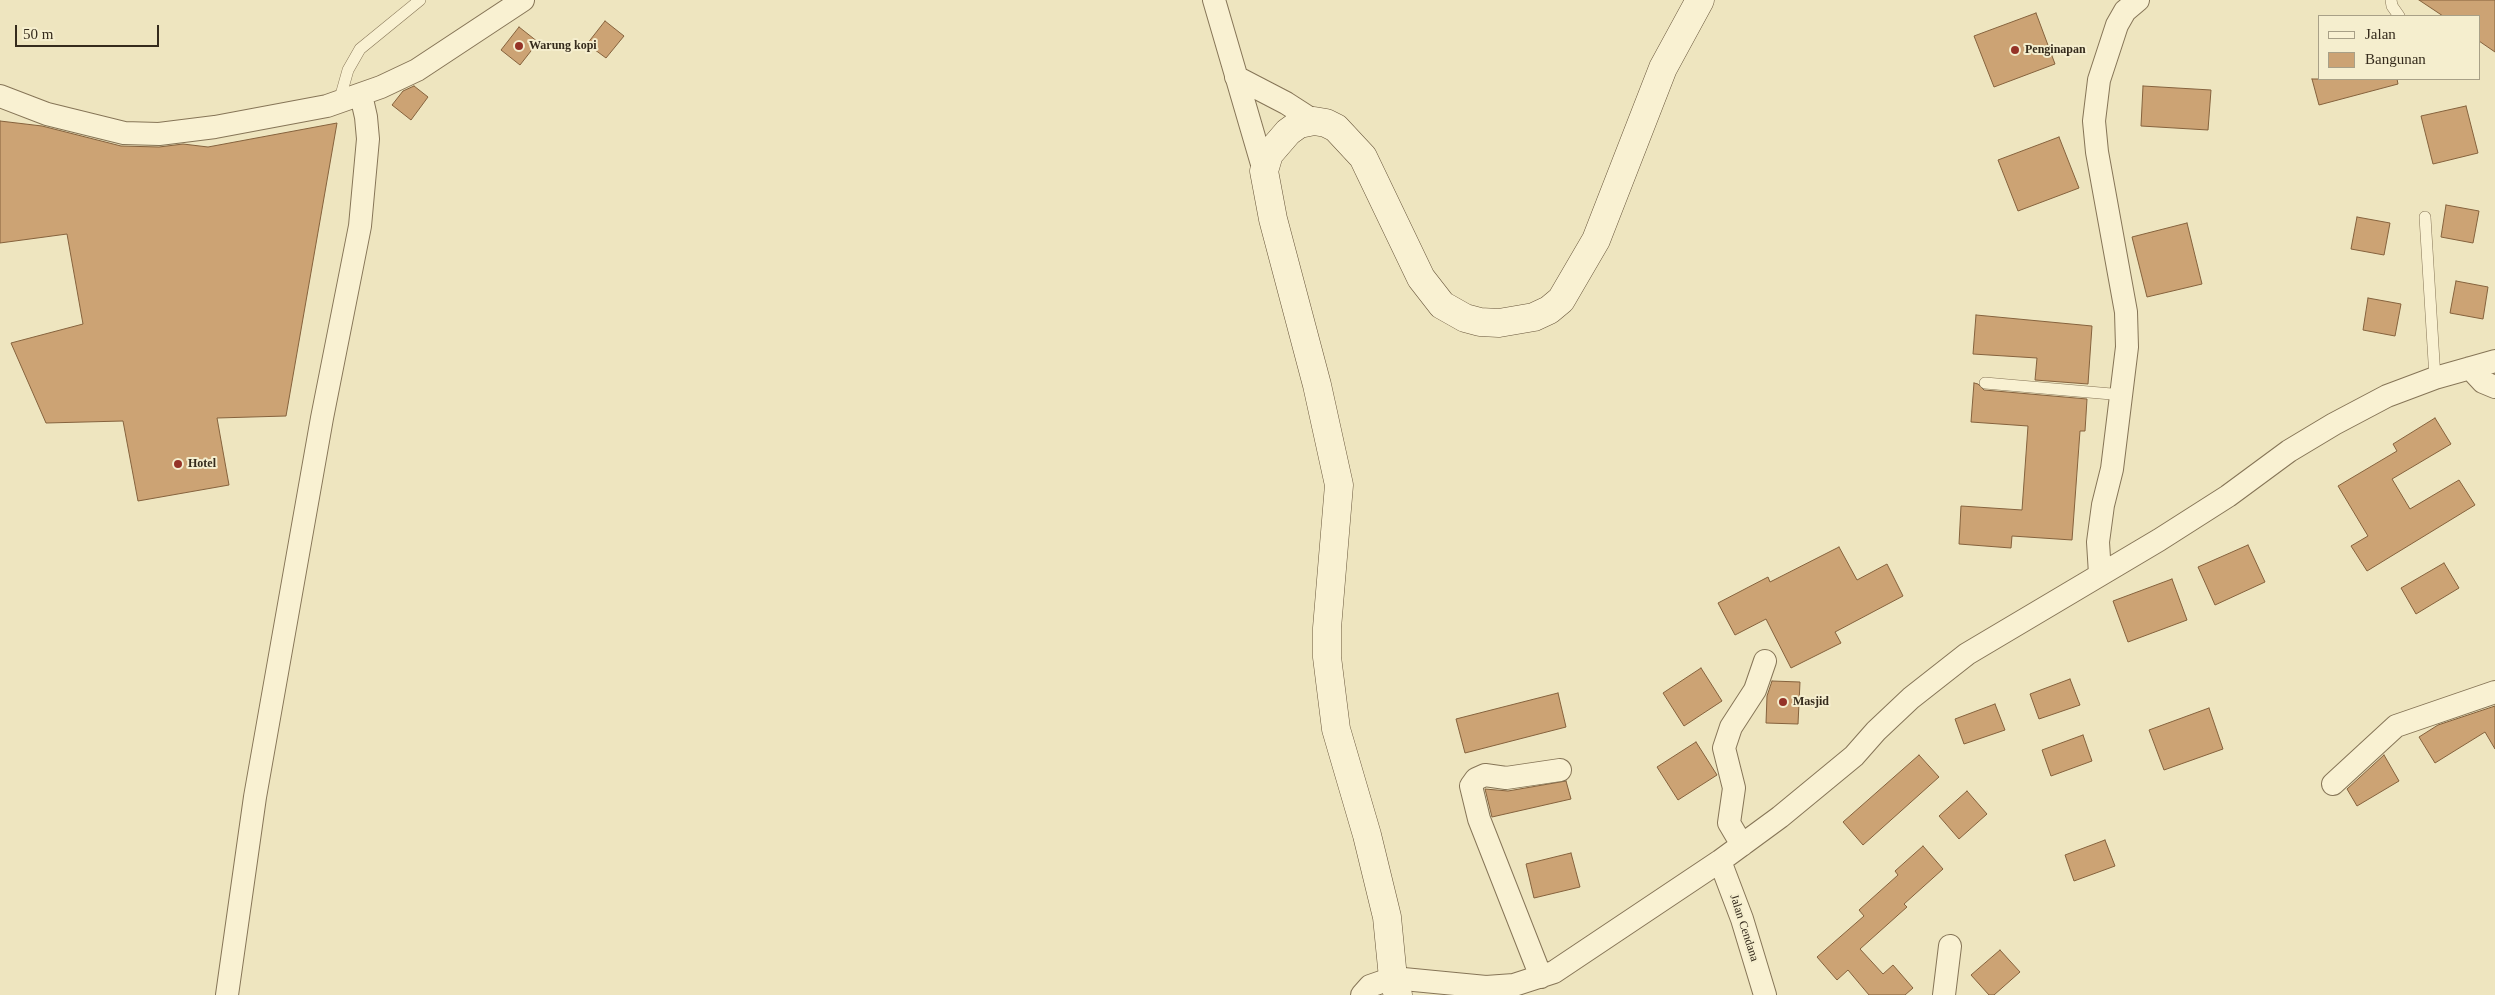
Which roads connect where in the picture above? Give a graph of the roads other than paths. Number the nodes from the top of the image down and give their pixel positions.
1 (420, 0) edge
2 (523, 0) edge
3 (1214, 0) edge
4 (1700, 0) edge
5 (2138, 0) edge
6 (2391, 0) edge
7 (2398, 15) edge
8 (1236, 77) junction
9 (361, 95) junction
10 (0, 96) edge
11 (339, 102) junction
12 (1314, 121) junction
13 (1264, 171) junction
14 (2425, 217) dead end
15 (2495, 361) edge
16 (2470, 368) junction
17 (2435, 378) junction
18 (1985, 383) dead end
19 (2495, 387) edge
20 (2123, 396) junction
21 (2100, 574) junction
22 (1765, 661) dead end
23 (2495, 692) edge
24 (1560, 770) dead end
25 (2333, 784) dead end
26 (1742, 845) junction
27 (1720, 861) junction
28 (1950, 946) dead end
29 (1541, 977) junction
30 (1393, 989) edge
31 (227, 995) edge
32 (1362, 995) edge
33 (1765, 995) edge
34 (1944, 995) edge

1 - 11 lane
2 - 9 street
3 - 8 street
4 - 12 street
5 - 20 street
6 - 7 lane
8 - 12 street
8 - 13 street
9 - 11 street
9 - 31 street
10 - 11 street
12 - 13 street
13 - 30 street
14 - 17 lane
15 - 16 street
16 - 17 street
16 - 19 street
17 - 21 street
18 - 20 lane
20 - 21 street
21 - 26 street
22 - 26 street
23 - 25 street
24 - 29 street
26 - 27 street
27 - 29 street
27 - 33 street, Jalan Cendana
28 - 34 street
29 - 30 street
30 - 32 street

